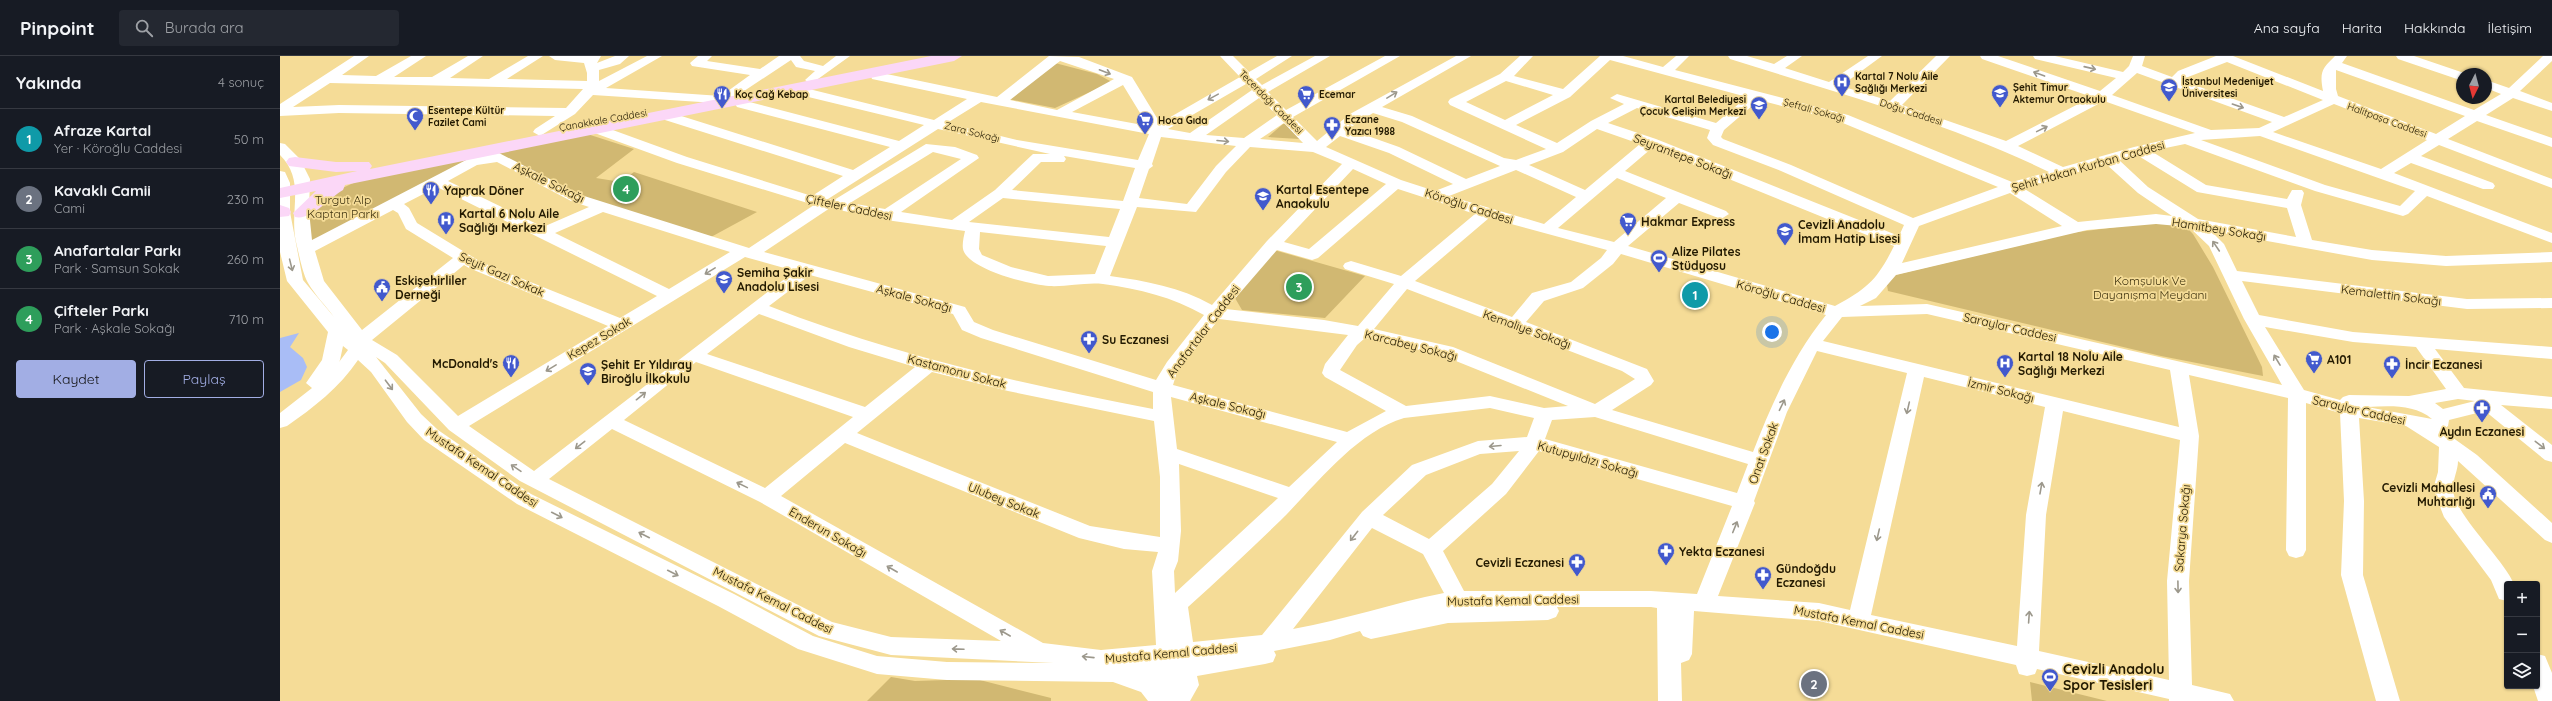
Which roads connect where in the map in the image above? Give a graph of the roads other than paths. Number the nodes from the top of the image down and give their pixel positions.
1 (363, 56) edge
2 (420, 56) edge
3 (477, 56) edge
4 (537, 56) edge
5 (555, 56) edge
6 (623, 56) edge
7 (656, 56) edge
8 (706, 56) edge
9 (788, 56) edge
10 (794, 56) edge
11 (844, 56) edge
12 (926, 56) edge
13 (954, 56) edge
14 (1057, 56) edge
15 (1226, 56) edge
16 (1286, 56) edge
17 (1324, 56) edge
18 (1394, 56) edge
19 (1465, 56) edge
20 (1527, 56) edge
21 (1608, 56) edge
22 (1683, 56) edge
23 (1734, 56) edge
24 (1796, 56) edge
25 (1876, 56) edge
26 (1942, 56) edge
27 (1986, 56) edge
28 (2039, 56) edge
29 (2402, 56) edge
30 (2448, 56) edge
31 (2550, 56) edge
32 (2225, 57) edge
33 (1078, 58) edge
34 (2337, 60) edge
35 (594, 62) edge
36 (2137, 62) edge
37 (2427, 64) junction
38 (1777, 68) junction
39 (825, 70) junction
40 (1667, 70) junction
41 (761, 73) junction
42 (2456, 74) edge
43 (877, 76) dead end
44 (1505, 76) junction
45 (2124, 76) junction
46 (1247, 78) junction
47 (327, 79) junction
48 (1125, 80) junction
49 (377, 81) junction
50 (434, 82) junction
51 (491, 83) junction
52 (2173, 83) junction
53 (806, 85) junction
54 (2492, 86) edge
55 (1830, 87) junction
56 (592, 88) junction
57 (1260, 91) junction
58 (2511, 93) junction
59 (1565, 94) junction
60 (1758, 94) junction
61 (979, 97) junction
62 (2102, 97) junction
63 (1617, 98) dead end
64 (728, 100) junction
65 (2333, 100) junction
66 (1000, 101) junction
67 (1636, 104) junction
68 (1893, 106) junction
69 (2552, 107) edge
70 (1371, 108) junction
71 (280, 111) edge
72 (567, 112) junction
73 (1059, 114) junction
74 (1286, 115) junction
75 (2474, 115) junction
76 (670, 117) dead end
77 (2282, 121) junction
78 (937, 124) junction
79 (1596, 124) junction
80 (1505, 125) junction
81 (594, 128) junction
82 (1718, 128) junction
83 (1157, 130) junction
84 (1336, 130) junction
85 (540, 132) junction
86 (2261, 132) junction
87 (2210, 134) junction
88 (1193, 138) junction
89 (2185, 139) junction
90 (2437, 139) junction
91 (1650, 142) junction
92 (1246, 143) junction
93 (2552, 143) edge
94 (280, 146) edge
95 (901, 146) junction
96 (2007, 146) junction
97 (1316, 148) junction
98 (1558, 149) junction
99 (2139, 150) junction
100 (476, 156) junction
101 (2409, 157) junction
102 (2109, 159) junction
103 (295, 162) junction
104 (1350, 164) junction
105 (1514, 164) junction
106 (2088, 165) junction
107 (1146, 166) junction
108 (1614, 172) junction
109 (2061, 172) junction
110 (364, 173) junction
111 (2383, 174) junction
112 (854, 175) junction
113 (435, 180) junction
114 (2301, 182) junction
115 (1396, 183) junction
116 (303, 184) junction
117 (1464, 184) junction
118 (2552, 184) edge
119 (2488, 186) dead end
120 (2011, 187) junction
121 (2143, 190) junction
122 (2425, 190) junction
123 (1000, 193) junction
124 (284, 195) edge
125 (1435, 196) junction
126 (1586, 196) junction
127 (1676, 197) junction
128 (393, 203) junction
129 (827, 203) junction
130 (1131, 204) junction
131 (2293, 205) junction
132 (603, 206) junction
133 (1486, 213) junction
134 (1721, 214) dead end
135 (886, 215) junction
136 (1913, 223) junction
137 (2193, 223) junction
138 (955, 225) junction
139 (973, 227) junction
140 (2076, 228) junction
141 (1546, 230) junction
142 (543, 233) junction
143 (2552, 238) edge
144 (1114, 242) junction
145 (1273, 244) junction
146 (1904, 244) junction
147 (2306, 244) junction
148 (1617, 248) junction
149 (306, 249) junction
150 (747, 252) junction
151 (462, 258) junction
152 (2552, 258) edge
153 (1351, 266) dead end
154 (809, 268) junction
155 (1890, 271) junction
156 (2231, 275) junction
157 (1101, 279) junction
158 (1404, 282) junction
159 (670, 296) junction
160 (2552, 303) edge
161 (756, 307) junction
162 (1837, 312) junction
163 (1213, 313) junction
164 (2252, 319) junction
165 (620, 325) junction
166 (1515, 325) junction
167 (337, 332) junction
168 (1362, 332) junction
169 (2422, 343) junction
170 (1812, 344) junction
171 (360, 345) junction
172 (2552, 352) edge
173 (694, 355) junction
174 (930, 364) junction
175 (2178, 365) junction
176 (376, 368) junction
177 (1917, 370) junction
178 (328, 382) junction
179 (1164, 389) junction
180 (2458, 393) junction
181 (2297, 394) junction
182 (2517, 399) junction
183 (2551, 401) edge
184 (2406, 402) junction
185 (2487, 403) junction
186 (2055, 404) junction
187 (2349, 410) junction
188 (1596, 411) junction
189 (1403, 412) junction
190 (868, 414) junction
191 (1544, 414) junction
192 (1163, 417) junction
193 (2440, 419) junction
194 (280, 421) edge
195 (611, 421) junction
196 (2416, 423) junction
197 (456, 426) junction
198 (843, 435) junction
199 (2190, 436) junction
200 (1352, 438) junction
201 (1534, 443) junction
202 (2449, 445) junction
203 (1168, 453) junction
204 (2552, 455) edge
205 (2470, 460) junction
206 (1760, 461) junction
207 (535, 480) junction
208 (1292, 496) junction
209 (767, 497) junction
210 (1745, 503) junction
211 (1369, 516) junction
212 (2542, 520) edge
213 (2552, 535) edge
214 (1431, 549) junction
215 (2296, 550) dead end
216 (1169, 555) junction
217 (2504, 586) edge
218 (1458, 599) junction
219 (1705, 602) junction
220 (1176, 605) junction
221 (1675, 606) junction
222 (1858, 619) junction
223 (1269, 643) junction
224 (1039, 652) junction
225 (1177, 661) junction
226 (2026, 662) junction
227 (1113, 672) junction
228 (2540, 672) edge
229 (2177, 698) edge
230 (1162, 701) edge
231 (1177, 701) edge
232 (1670, 701) edge
233 (1680, 701) edge
234 (2222, 701) edge
235 (2388, 701) edge
236 (2550, 701) edge

1 - 47 street
2 - 49 street
3 - 50 street
4 - 51 street
5 - 35 street
6 - 35 street
7 - 56 street
8 - 41 street
9 - 41 street
10 - 39 street
11 - 39 street
12 - 53 main road, Çanakkale Caddesi
13 - 81 main road, Çanakkale Caddesi
14 - 33 street
14 - 66 street
15 - 46 street, Tecerdağı Caddesi
16 - 46 street
17 - 57 street
18 - 74 street
70 -> 19 street
20 - 44 street
21 - 40 street, Şeftali Sokağı
21 - 59 street
22 - 40 street
23 - 38 street, Doğu Caddesi
24 - 38 street
25 - 55 street
26 - 68 street
62 -> 27 street
28 -> 45 street
29 - 37 street
30 - 37 street
31 - 58 street
32 - 52 street
32 - 65 street, Halitpaşa Caddesi
33 -> 48 street
34 - 65 street
34 - 75 street
35 - 56 street
36 - 45 street
36 - 52 street
37 - 42 street
38 - 55 street, Doğu Caddesi
39 - 53 street
40 - 60 street, Şeftali Sokağı
41 - 64 street
43 - 61 street, Köroğlu Caddesi
44 - 59 street
44 - 80 street
45 - 62 street
46 - 57 street, Tecerdağı Caddesi
46 -> 83 street
47 - 49 street
47 - 71 street
48 - 73 street
48 - 83 street
49 - 50 street
50 - 51 street
51 - 56 street
52 -> 77 street
53 - 64 main road, Çanakkale Caddesi
53 - 78 street, Zara Sokağı
54 - 58 street
55 - 68 street, Doğu Caddesi
56 - 64 street
56 - 72 street
57 - 74 street, Tecerdağı Caddesi
57 - 88 street
58 - 69 street
58 - 75 street
59 - 80 street
60 - 82 street
60 - 120 street, Şeftali Sokağı
61 - 66 street, Köroğlu Caddesi
61 - 78 street
62 - 87 street
96 -> 62 street
63 - 67 street
64 - 85 main road, Çanakkale Caddesi
64 - 95 street
65 - 77 street, Şehit Hakan Kurban Caddesi
65 - 90 street, Halitpaşa Caddesi
66 - 73 street, Köroğlu Caddesi
67 - 79 street
67 - 82 street
68 - 96 street, Doğu Caddesi
70 - 84 street
70 - 105 street
71 - 72 street
72 - 85 street
73 - 83 street, Köroğlu Caddesi
74 - 92 street
74 - 97 street, Tecerdağı Caddesi
75 - 90 street
75 - 93 street
76 - 112 street
77 - 86 street, Şehit Hakan Kurban Caddesi
78 - 95 street
78 - 107 street, Zara Sokağı
79 - 91 street, Seyrantepe Sokağı
79 - 98 street
80 - 98 street
81 - 100 main road, Çanakkale Caddesi
81 - 129 street, Çifteler Caddesi
82 - 136 street
83 - 88 street, Köroğlu Caddesi
83 - 107 street
84 - 97 street
84 - 117 street
85 - 110 main road, Çanakkale Caddesi
86 - 87 street, Şehit Hakan Kurban Caddesi
86 - 111 street
87 - 89 street, Şehit Hakan Kurban Caddesi
88 -> 92 street, Köroğlu Caddesi
89 - 99 street, Şehit Hakan Kurban Caddesi
89 - 114 street
90 - 101 street
90 - 118 street, Halitpaşa Caddesi
91 - 108 street
91 - 146 street, Seyrantepe Sokağı
92 - 97 street, Köroğlu Caddesi
92 - 130 street
94 - 103 street
95 - 112 street
96 - 109 street, Doğu Caddesi
97 - 104 street, Köroğlu Caddesi
98 - 105 street
99 - 102 street, Şehit Hakan Kurban Caddesi
99 - 131 street
100 - 110 main road, Çanakkale Caddesi
100 - 113 street
100 - 132 street, Aşkale Sokağı
101 - 111 street
101 - 119 street
102 - 106 street, Şehit Hakan Kurban Caddesi
102 - 121 street
103 - 110 main road
103 - 116 street
104 - 115 street, Köroğlu Caddesi
104 - 145 street, Anafartalar Caddesi
105 - 117 street
105 - 126 street
106 - 109 street, Şehit Hakan Kurban Caddesi
106 - 121 street
107 - 123 street
107 - 130 street
108 - 126 street
108 - 127 street
109 - 120 street, Şehit Hakan Kurban Caddesi
110 - 116 main road
110 - 124 main road
111 - 122 street
112 - 129 street
113 - 128 street
113 - 142 street
114 - 122 street
114 - 131 street
115 - 125 street, Köroğlu Caddesi
115 - 145 street
116 - 124 street, Mustafa Kemal Caddesi
116 - 124 main road
117 - 125 street
120 - 136 street, Şehit Hakan Kurban Caddesi
120 - 140 street, Şeftali Sokağı
121 - 137 street
122 - 143 street
123 - 130 street
123 - 138 street
124 - 149 street, Mustafa Kemal Caddesi
124 -> 167 street, Mustafa Kemal Caddesi
125 - 133 street, Köroğlu Caddesi
126 - 141 street
127 - 134 street
127 - 148 street
128 - 149 street
128 - 151 street, Seyit Gazi Sokak
129 - 135 street, Çifteler Caddesi
129 - 135 street
129 - 150 street, Kepez Sokak
130 - 144 street
131 - 147 street
132 - 142 street
132 - 150 street, Aşkale Sokağı
133 - 141 street, Köroğlu Caddesi
133 - 158 street
135 - 138 street, Çifteler Caddesi
136 - 146 street
137 - 140 street, Hamitbey Sokağı
137 - 147 street, Hamitbey Sokağı
156 -> 137 street
138 - 139 street, Çifteler Caddesi
139 - 144 street, Çifteler Caddesi
139 - 157 street, Karcabey Sokağı
140 - 155 street, Hamitbey Sokağı
141 - 148 street, Köroğlu Caddesi
142 - 159 street
144 - 157 street
145 - 163 street, Anafartalar Caddesi
146 - 155 street
147 - 152 street, Hamitbey Sokağı
148 - 162 street, Köroğlu Caddesi
148 - 166 street
149 - 171 street, Mustafa Kemal Caddesi
150 - 154 street, Aşkale Sokağı
150 -> 159 street, Kepez Sokak
151 - 165 street, Seyit Gazi Sokak
151 - 171 street
153 - 158 street, Kemaliye Sokağı
154 - 161 street
154 - 179 street, Aşkale Sokağı
155 - 162 street
156 - 160 street, Kemalettin Sokağı
156 - 164 street
157 - 163 street, Karcabey Sokağı
158 - 166 street, Kemaliye Sokağı
158 - 168 street
159 - 165 street, Kepez Sokak
161 - 173 street
161 - 174 street, Kastamonu Sokak
162 - 170 street, Onat Sokak
162 - 175 street, Saraylar Caddesi
163 - 168 street, Karcabey Sokağı
163 - 179 street, Anafartalar Caddesi
164 - 169 street
181 -> 164 street
165 -> 197 street, Kepez Sokak
166 - 188 street, Kemaliye Sokağı
167 - 171 street, Mustafa Kemal Caddesi
167 - 194 street
168 - 188 street, Karcabey Sokağı
168 - 189 street
169 - 172 street
169 - 180 street
170 - 177 street, İzmir Sokağı
206 -> 170 street, Onat Sokak
171 - 176 street, Mustafa Kemal Caddesi
171 - 178 street
171 - 197 street, Mustafa Kemal Caddesi
173 - 190 street
195 -> 173 street
174 - 190 street
174 - 192 street, Kastamonu Sokak
175 - 181 street, Saraylar Caddesi
175 - 199 street, Sakarya Sokağı
176 - 178 street
176 -> 227 street, Mustafa Kemal Caddesi
177 - 186 street, İzmir Sokağı
177 -> 222 street
178 - 194 street
179 - 192 street, Anafartalar Caddesi
179 - 200 street, Aşkale Sokağı
180 - 182 street, Saraylar Caddesi
180 - 184 street, Saraylar Caddesi
181 - 184 street, Saraylar Caddesi
181 - 187 street, Saraylar Caddesi
181 - 215 street
182 - 183 street, Saraylar Caddesi
182 - 185 street, Saraylar Caddesi
184 - 193 street
184 - 196 street
185 - 193 street, Saraylar Caddesi
185 -> 204 street
186 - 199 street, İzmir Sokağı
226 -> 186 street
187 - 196 street, Saraylar Caddesi
187 - 235 street
188 - 191 street
188 - 206 street, Karcabey Sokağı
189 - 191 street
189 - 200 street
190 - 198 street
191 - 201 street
192 - 203 street, Anafartalar Caddesi
193 - 196 street, Saraylar Caddesi
193 - 205 street
195 -> 207 street
209 -> 195 street, Enderun Sokağı
196 - 202 street
207 -> 197 street, Mustafa Kemal Caddesi
198 - 209 street
198 - 216 street, Ulubey Sokak
199 -> 229 street, Sakarya Sokağı
200 - 208 street
201 - 210 street, Kutupyıldızı Sokağı
201 -> 211 street, Kutupyıldızı Sokağı
201 - 214 street
202 - 205 street
202 - 217 street
203 - 208 street
203 - 216 street, Anafartalar Caddesi
205 - 212 street
206 - 210 street, Onat Sokak
224 -> 207 street, Mustafa Kemal Caddesi
208 - 220 street
224 -> 209 street, Enderun Sokağı
219 -> 210 street, Onat Sokak
211 - 214 street
211 -> 223 street, Kutupyıldızı Sokağı
212 - 213 street
214 - 218 street
216 - 220 street, Anafartalar Caddesi
216 - 225 street, Anafartalar Caddesi
218 - 221 street, Mustafa Kemal Caddesi
218 - 223 street, Mustafa Kemal Caddesi
219 - 221 street, Mustafa Kemal Caddesi
219 - 222 street, Mustafa Kemal Caddesi
220 - 225 street, Anafartalar Caddesi
221 - 225 street, Mustafa Kemal Caddesi
221 - 226 street, Mustafa Kemal Caddesi
221 - 232 street
221 - 233 street
222 - 226 street, Mustafa Kemal Caddesi
223 - 225 street, Mustafa Kemal Caddesi
225 -> 224 street, Mustafa Kemal Caddesi
225 - 227 street, Mustafa Kemal Caddesi
225 - 230 street
225 - 231 street
226 - 229 street, Mustafa Kemal Caddesi
227 - 230 street
228 - 236 street
229 - 234 street, Mustafa Kemal Caddesi

